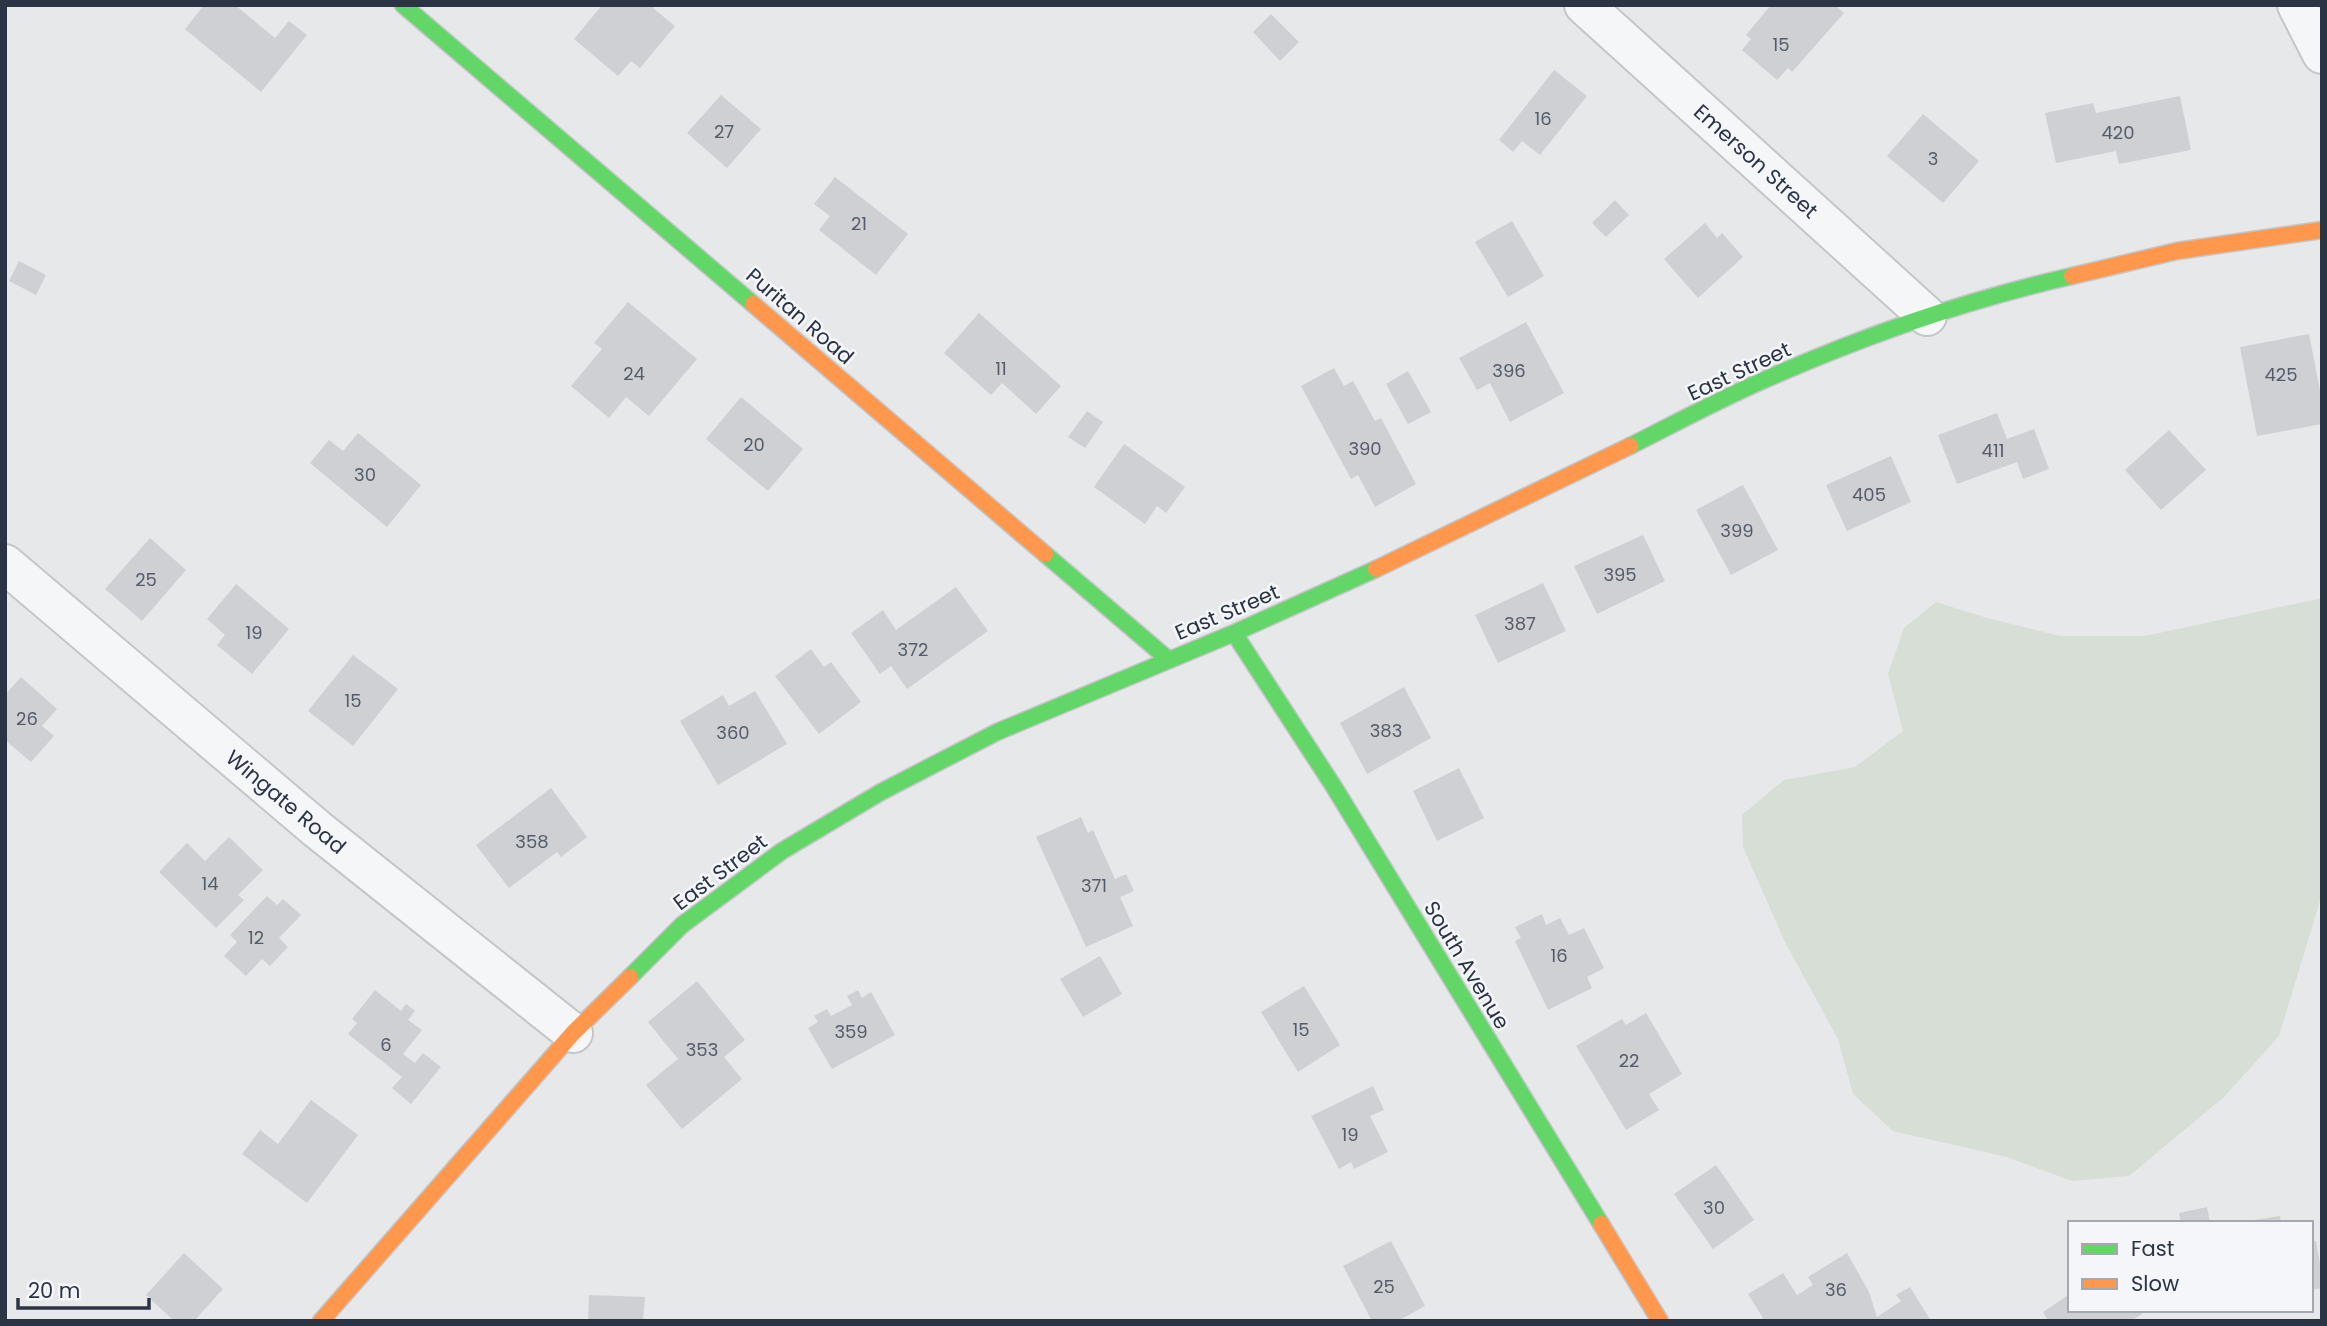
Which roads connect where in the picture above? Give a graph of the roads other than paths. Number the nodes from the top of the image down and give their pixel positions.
1 (403, 5) edge
2 (1584, 5) edge
3 (2297, 5) edge
4 (2322, 54) edge
5 (2322, 230) edge
6 (1927, 316) junction
7 (5, 564) edge
8 (1234, 633) junction
9 (1169, 660) junction
10 (573, 1033) junction
11 (321, 1321) edge
12 (1660, 1321) edge

1 - 9 street, Puritan Road
2 - 6 street, Emerson Street
3 - 4 street
5 - 6 street, East Street
6 - 8 street, East Street
7 - 10 street, Wingate Road
8 - 9 street, East Street
8 - 12 street, South Avenue
9 - 10 street, East Street
10 - 11 street, East Street

